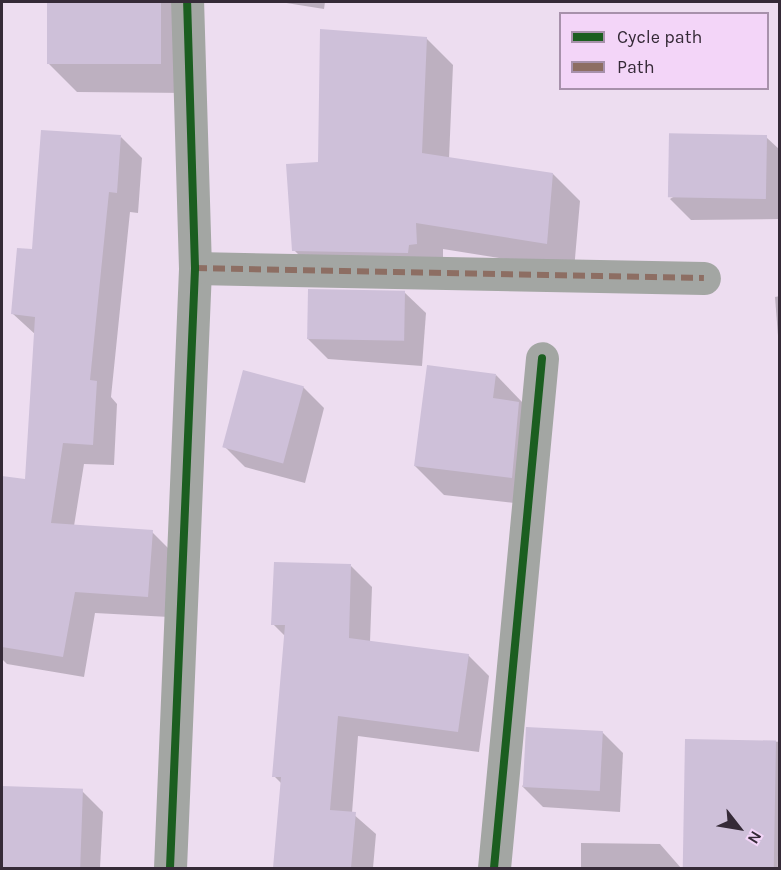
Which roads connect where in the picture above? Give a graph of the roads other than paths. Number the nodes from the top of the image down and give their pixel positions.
1 (187, 2) edge
2 (195, 268) junction
3 (704, 278) dead end
4 (542, 358) dead end
5 (170, 868) edge
6 (494, 868) edge

1 - 2 street
2 - 3 street
2 - 5 street
4 - 6 street

